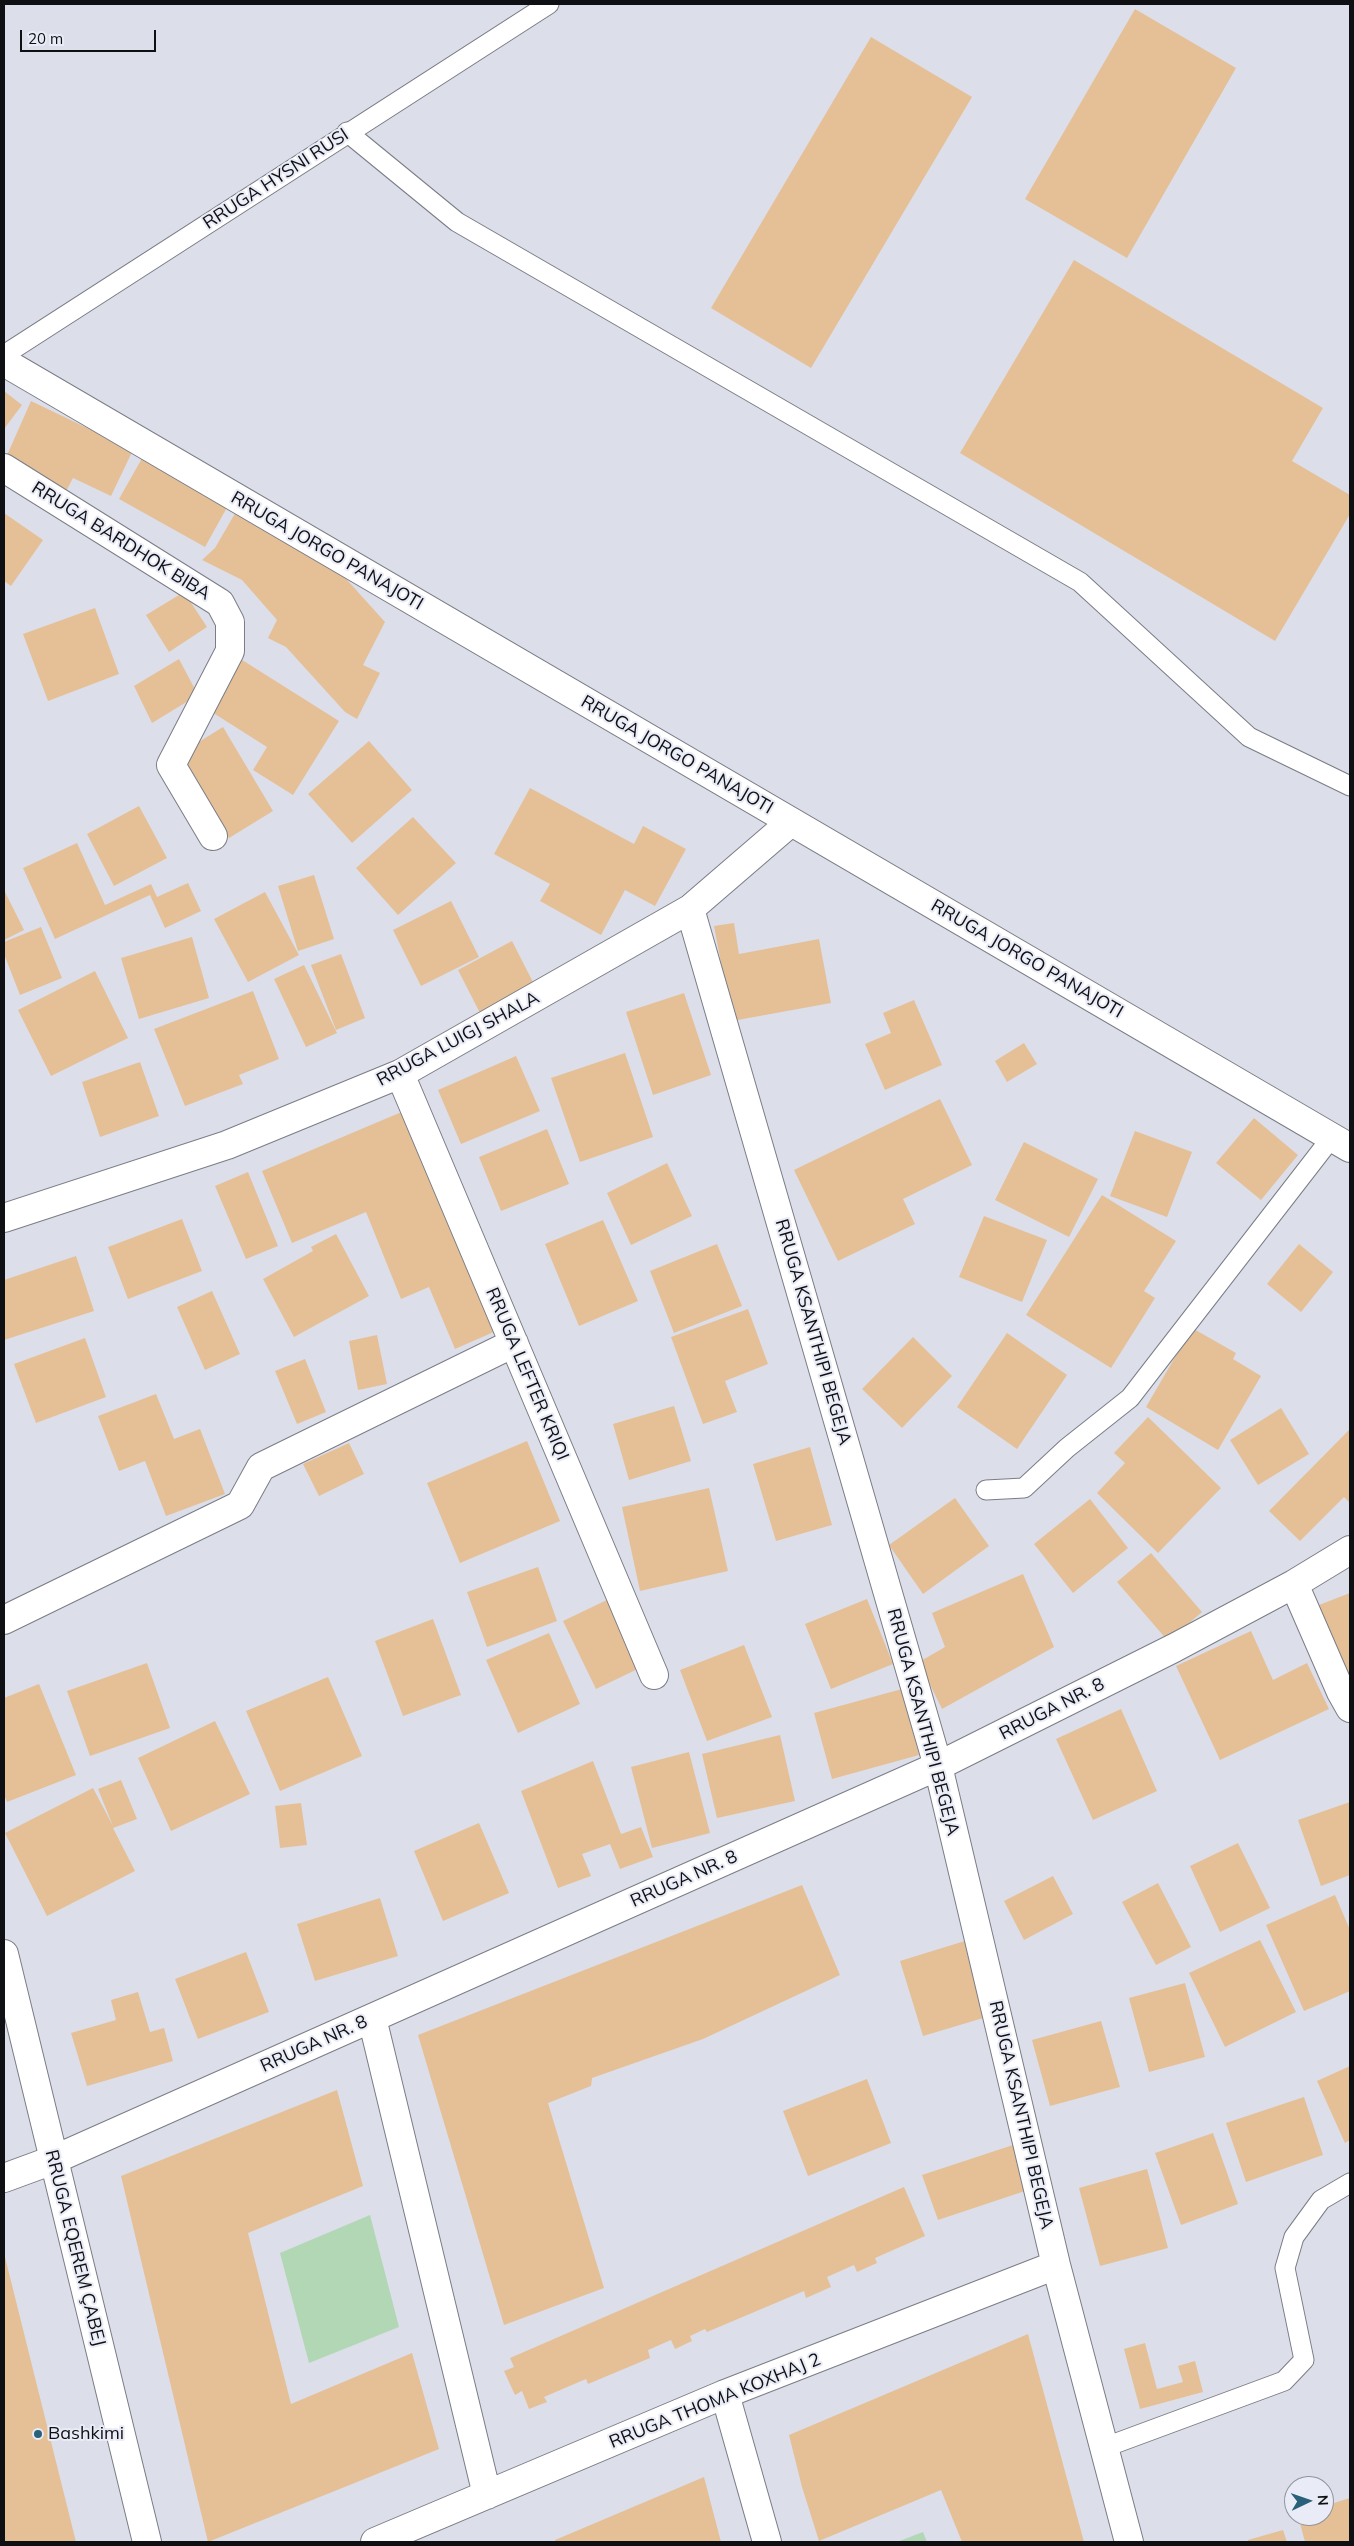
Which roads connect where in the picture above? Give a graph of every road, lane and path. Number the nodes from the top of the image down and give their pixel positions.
1 (549, 4) edge
2 (347, 132) junction
3 (4, 355) edge
4 (4, 362) edge
5 (4, 468) edge
6 (1350, 786) edge
7 (791, 822) junction
8 (213, 836) dead end
9 (690, 908) junction
10 (400, 1074) junction
11 (1341, 1142) edge
12 (4, 1218) edge
13 (514, 1343) junction
14 (986, 1490) dead end
15 (1350, 1550) edge
16 (1294, 1584) junction
17 (4, 1620) edge
18 (654, 1675) dead end
19 (1350, 1708) edge
20 (938, 1766) junction
21 (4, 1954) edge
22 (372, 2018) junction
23 (54, 2160) junction
24 (4, 2178) edge
25 (1350, 2183) edge
26 (1056, 2265) junction
27 (725, 2394) junction
28 (1103, 2448) junction
29 (487, 2495) junction
30 (147, 2542) edge
31 (375, 2542) edge
32 (767, 2542) edge
33 (1130, 2542) edge

1 - 2 lane, RRUGA HYSNI RUSI
2 - 3 lane, RRUGA HYSNI RUSI
2 - 6 lane
4 - 7 street, RRUGA JORGO PANAJOTI
5 - 8 street, RRUGA BARDHOK BIBA
7 - 9 street, RRUGA LUIGJ SHALA
7 - 11 street, RRUGA JORGO PANAJOTI
9 - 10 street, RRUGA LUIGJ SHALA
9 - 20 street, RRUGA KSANTHIPI BEGEJA
10 - 12 street, RRUGA LUIGJ SHALA
10 - 13 street, RRUGA LEFTER KRIQI
11 - 14 lane
13 - 17 street
13 - 18 street, RRUGA LEFTER KRIQI
15 - 16 street, RRUGA NR. 8
16 - 19 street
16 - 20 street, RRUGA NR. 8
20 - 22 street, RRUGA NR. 8
20 - 26 street, RRUGA KSANTHIPI BEGEJA
21 - 23 street, RRUGA EQEREM ÇABEJ
22 - 23 street, RRUGA NR. 8
22 - 29 street
23 - 24 street, RRUGA NR. 8
23 - 30 street, RRUGA EQEREM ÇABEJ
25 - 28 lane
26 - 27 street, RRUGA THOMA KOXHAJ 2
26 - 28 street, RRUGA KSANTHIPI BEGEJA
27 - 29 street, RRUGA THOMA KOXHAJ 2
27 - 32 street
28 - 33 street, RRUGA KSANTHIPI BEGEJA
29 - 31 street, RRUGA THOMA KOXHAJ 2

